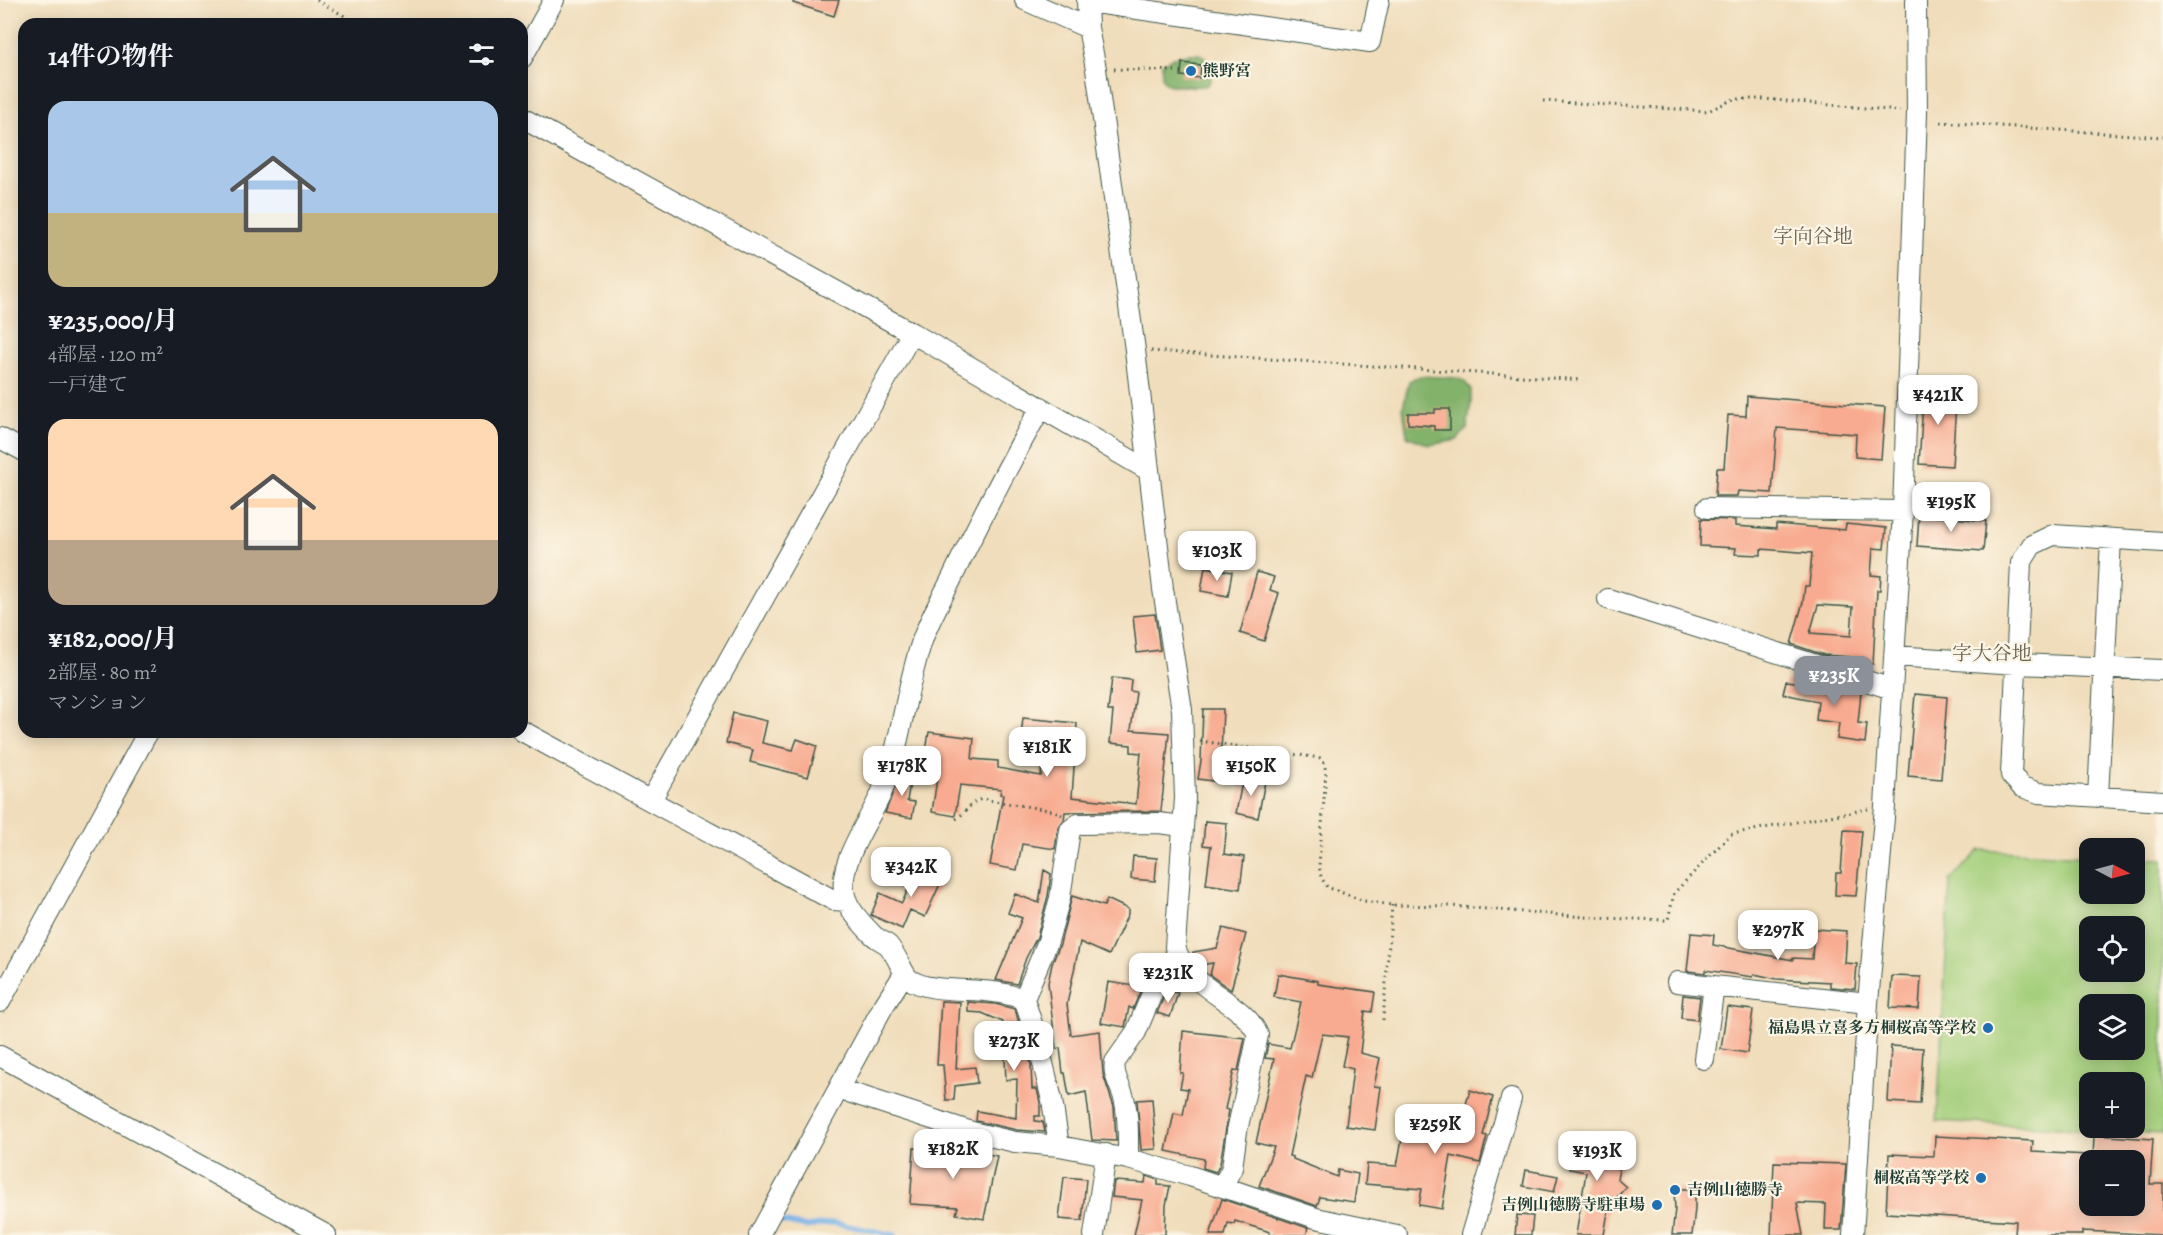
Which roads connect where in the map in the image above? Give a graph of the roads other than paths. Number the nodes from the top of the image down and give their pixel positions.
1 (554, 0) edge
2 (1025, 0) edge
3 (1379, 0) edge
4 (1916, 0) edge
5 (1088, 1) edge
6 (1089, 28) junction
7 (528, 47) edge
8 (528, 121) edge
9 (912, 333) junction
10 (1041, 407) junction
11 (0, 438) edge
12 (18, 448) edge
13 (1148, 470) junction
14 (1707, 508) dead end
15 (1904, 511) junction
16 (2111, 539) junction
17 (2163, 542) edge
18 (1608, 599) dead end
19 (1894, 656) junction
20 (2017, 664) junction
21 (2104, 668) junction
22 (2163, 670) edge
23 (1892, 689) junction
24 (528, 734) edge
25 (145, 738) edge
26 (2098, 797) junction
27 (651, 800) junction
28 (2163, 801) edge
29 (1182, 826) junction
30 (847, 901) junction
31 (1179, 959) junction
32 (904, 974) junction
33 (1677, 982) dead end
34 (1714, 986) junction
35 (1024, 999) junction
36 (0, 1002) edge
37 (1868, 1003) junction
38 (0, 1056) edge
39 (1704, 1059) dead end
40 (840, 1089) junction
41 (1511, 1099) dead end
42 (1059, 1146) junction
43 (1106, 1154) junction
44 (1128, 1159) junction
45 (1222, 1186) junction
46 (327, 1235) edge
47 (759, 1235) edge
48 (1094, 1235) edge
49 (1397, 1235) edge
50 (1472, 1235) edge
51 (1853, 1235) edge

1 - 7 street
2 - 6 street
3 - 5 street
4 - 15 street
5 - 6 street
6 - 13 street
8 - 9 street
9 - 10 street
9 - 27 street
10 - 13 street
10 - 30 street
11 - 12 street
13 - 29 street
14 - 15 street
15 - 19 street
16 - 17 street
16 - 20 street
16 - 21 street
18 - 23 street
19 - 20 street
19 - 23 street
20 - 21 street
20 - 26 street
21 - 22 street
21 - 26 street
23 - 37 street
24 - 27 street
25 - 36 street
26 - 28 street
27 - 30 street
29 - 31 street
29 - 35 street
30 - 32 street
31 - 44 street
31 - 45 street
32 - 35 street
32 - 40 street
33 - 34 street
34 - 37 street
34 - 39 street
35 - 42 street
37 - 51 street
38 - 46 street
40 - 42 street
40 - 47 street
41 - 50 street
42 - 43 street
43 - 44 street
43 - 48 street
44 - 45 street
45 - 49 street

